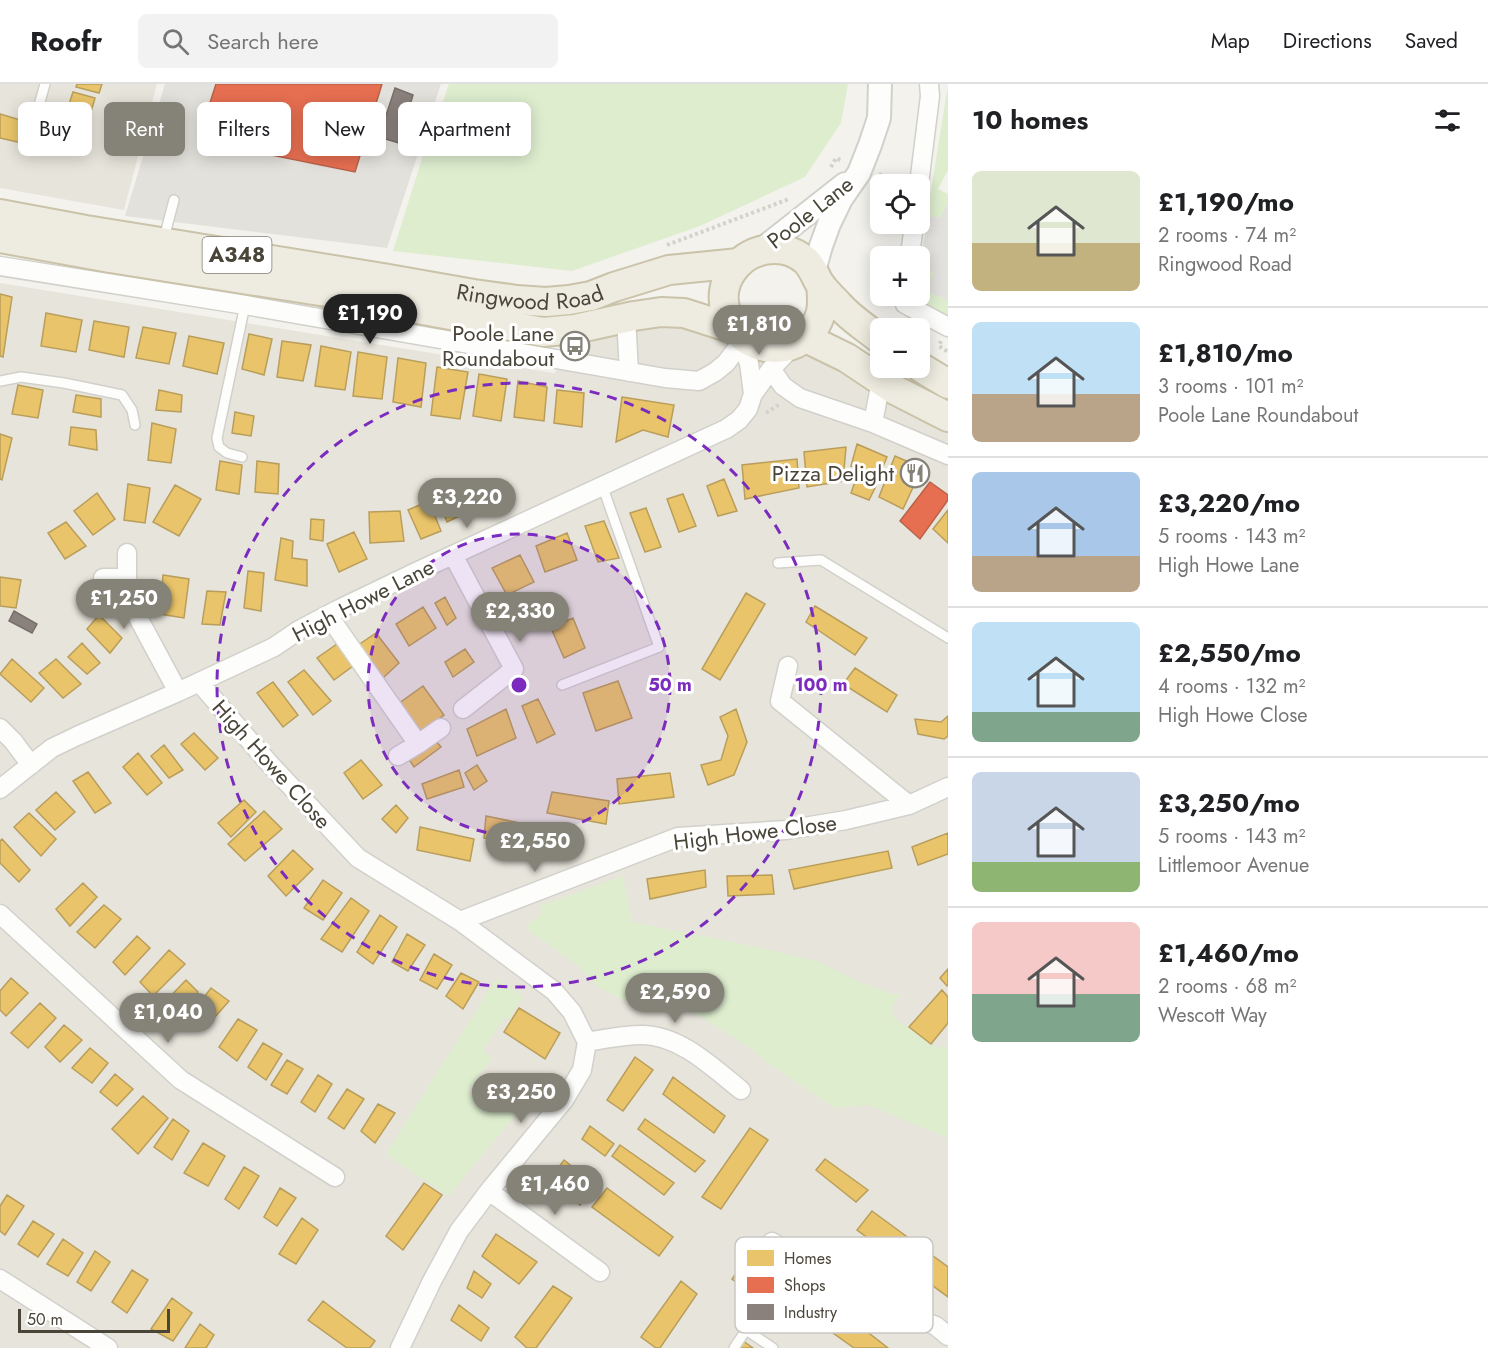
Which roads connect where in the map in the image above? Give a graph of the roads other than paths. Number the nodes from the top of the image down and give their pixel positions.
1 (45, 84) edge
2 (880, 84) edge
3 (928, 84) edge
4 (40, 102) edge
5 (866, 172) junction
6 (920, 174) edge
7 (174, 200) dead end
8 (0, 214) edge
9 (0, 238) edge
10 (162, 243) junction
11 (750, 257) junction
12 (0, 266) edge
13 (818, 278) junction
14 (245, 305) junction
15 (910, 306) edge
16 (626, 317) junction
17 (948, 327) edge
18 (870, 331) edge
19 (739, 336) junction
20 (800, 340) junction
21 (771, 369) junction
22 (629, 372) junction
23 (930, 373) edge
24 (0, 381) edge
25 (881, 381) junction
26 (948, 384) edge
27 (753, 394) junction
28 (948, 417) edge
29 (873, 423) junction
30 (135, 425) dead end
31 (948, 455) edge
32 (242, 457) dead end
33 (602, 485) junction
34 (128, 553) dead end
35 (453, 555) junction
36 (778, 563) dead end
37 (103, 578) dead end
38 (127, 578) junction
39 (328, 615) junction
40 (948, 639) edge
41 (788, 666) dead end
42 (199, 682) junction
43 (562, 685) dead end
44 (178, 692) junction
45 (463, 709) dead end
46 (0, 728) edge
47 (441, 728) dead end
48 (418, 744) junction
49 (398, 756) dead end
50 (31, 765) junction
51 (948, 787) edge
52 (0, 789) edge
53 (909, 805) junction
54 (0, 914) edge
55 (460, 921) junction
56 (587, 1042) junction
57 (741, 1090) dead end
58 (334, 1177) dead end
59 (489, 1191) junction
60 (600, 1272) dead end
61 (0, 1280) edge
62 (933, 1325) edge
63 (744, 1333) edge
64 (750, 1333) edge
65 (948, 1336) edge
66 (108, 1348) edge
67 (400, 1348) edge
68 (734, 1348) edge
69 (772, 1348) edge

1 - 4 lane
2 - 5 street, Poole Lane
3 - 6 street
5 - 11 street, Poole Lane
5 - 13 street, Poole Lane
7 - 10 lane
8 - 10 highway, Ringwood Road / A348
9 - 16 highway, Ringwood Road / A348
10 - 11 highway, Ringwood Road / A348
11 - 13 highway
11 - 19 highway
12 - 14 street
13 - 18 highway
13 - 20 highway
14 - 22 street
14 - 32 lane
15 - 17 street
16 - 19 highway, Ringwood Road / A348
16 - 22 street, Ringwood Road
19 - 20 highway
19 - 22 street
19 - 27 street
20 - 21 street
20 - 25 highway
21 - 27 street
21 - 29 street
23 - 26 highway
24 - 30 lane
25 - 28 highway
25 - 29 street
27 - 33 street, High Howe Lane
29 - 31 street
33 - 35 street, High Howe Lane
33 - 43 lane
34 - 38 street
35 - 39 street, High Howe Lane
35 - 45 street
36 - 40 lane
37 - 38 street
38 - 44 street
39 - 42 street, High Howe Lane
39 - 48 street
41 - 53 street
42 - 44 street, High Howe Lane
42 - 55 street, High Howe Close
44 - 50 street, High Howe Lane
46 - 50 street
47 - 48 street
48 - 49 street
50 - 52 street, High Howe Lane
51 - 53 street, High Howe Close
53 - 55 street, High Howe Close
54 - 58 street
55 - 56 street
56 - 57 street
56 - 59 street
59 - 60 street
59 - 67 street
61 - 66 street
62 - 65 street
63 - 68 lane
64 - 69 lane

